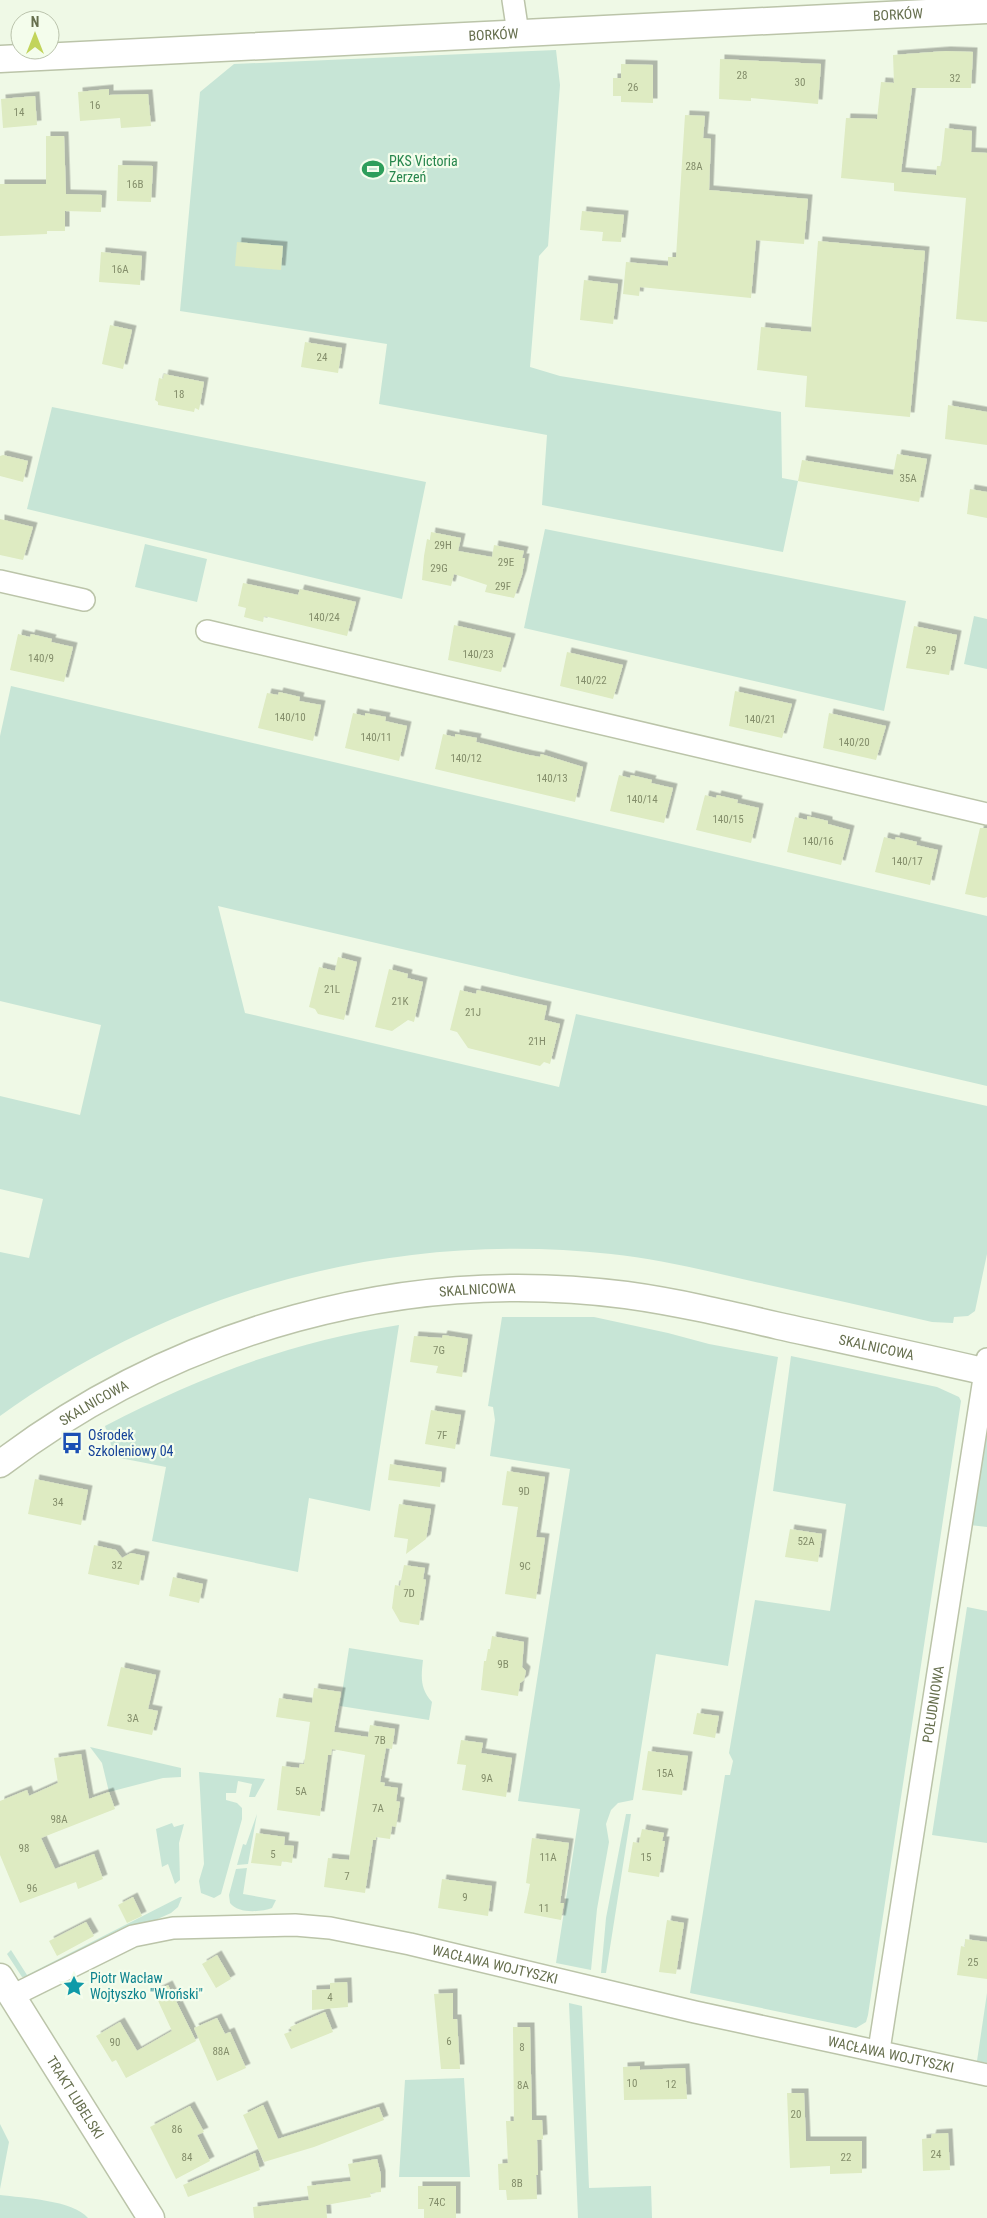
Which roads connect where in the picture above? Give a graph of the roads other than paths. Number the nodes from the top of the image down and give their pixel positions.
1 (513, 0) edge
2 (987, 10) edge
3 (518, 33) junction
4 (0, 59) edge
5 (0, 581) edge
6 (84, 600) dead end
7 (207, 630) dead end
8 (987, 814) edge
9 (986, 1367) edge
10 (0, 1464) edge
11 (6, 1986) edge
12 (879, 2050) junction
13 (987, 2075) edge
14 (151, 2218) edge

1 - 3 street
2 - 3 street, BORKÓW
3 - 4 street, BORKÓW
5 - 6 street
7 - 8 street
9 - 10 street, SKALNICOWA
9 - 12 street, POŁUDNIOWA
11 - 12 street, WACŁAWA WOJTYSZKI
11 - 14 street, TRAKT LUBELSKI
12 - 13 street, WACŁAWA WOJTYSZKI

